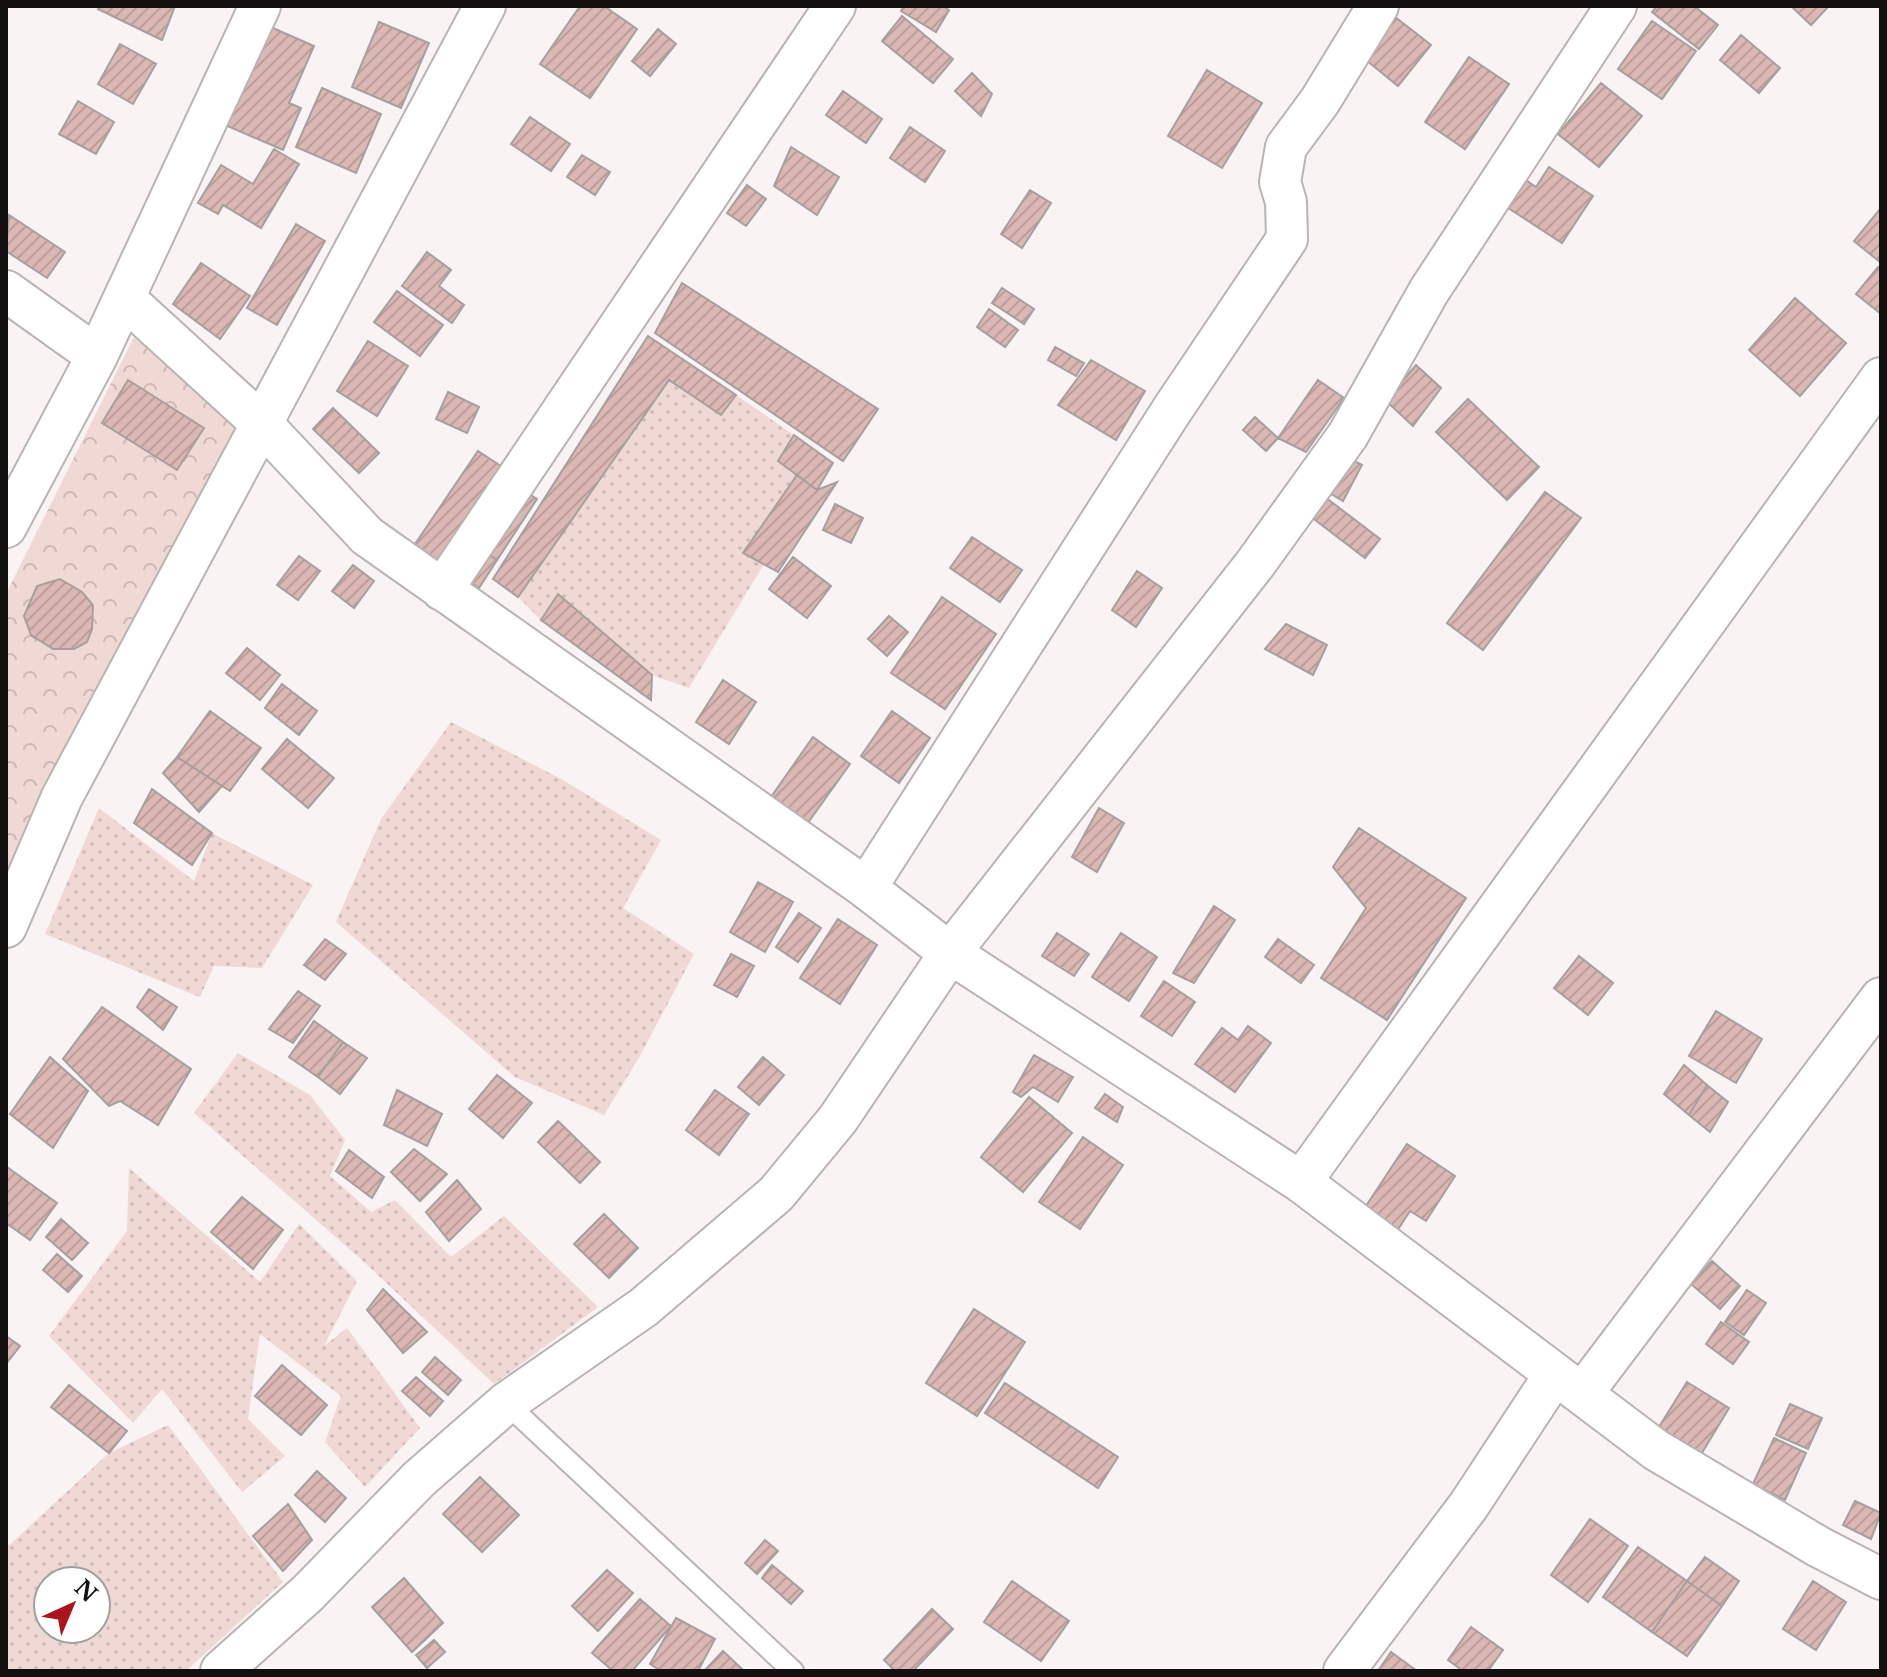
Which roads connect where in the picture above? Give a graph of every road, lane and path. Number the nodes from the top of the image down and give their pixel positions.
1 (260, 6) edge
2 (485, 6) edge
3 (835, 6) edge
4 (1378, 6) edge
5 (1616, 6) edge
6 (6, 291) edge
7 (124, 298) junction
8 (97, 356) junction
9 (1881, 378) edge
10 (263, 425) junction
11 (6, 527) edge
12 (442, 590) junction
13 (866, 888) junction
14 (6, 927) edge
15 (950, 953) junction
16 (1881, 998) edge
17 (1301, 1182) junction
18 (1569, 1384) junction
19 (506, 1403) junction
20 (1881, 1579) edge
21 (221, 1671) edge
22 (793, 1671) edge
23 (1344, 1671) edge

1 - 7 street
2 - 10 street
3 - 12 street
4 - 13 street
5 - 15 street
6 - 8 street
7 - 8 street
7 - 10 street
8 - 11 street
9 - 17 street
10 - 12 street
10 - 14 street
12 - 13 street
13 - 15 street
15 - 17 street
15 - 19 street
16 - 18 street
17 - 18 street
18 - 20 street
18 - 23 street
19 - 21 street
19 - 22 lane

